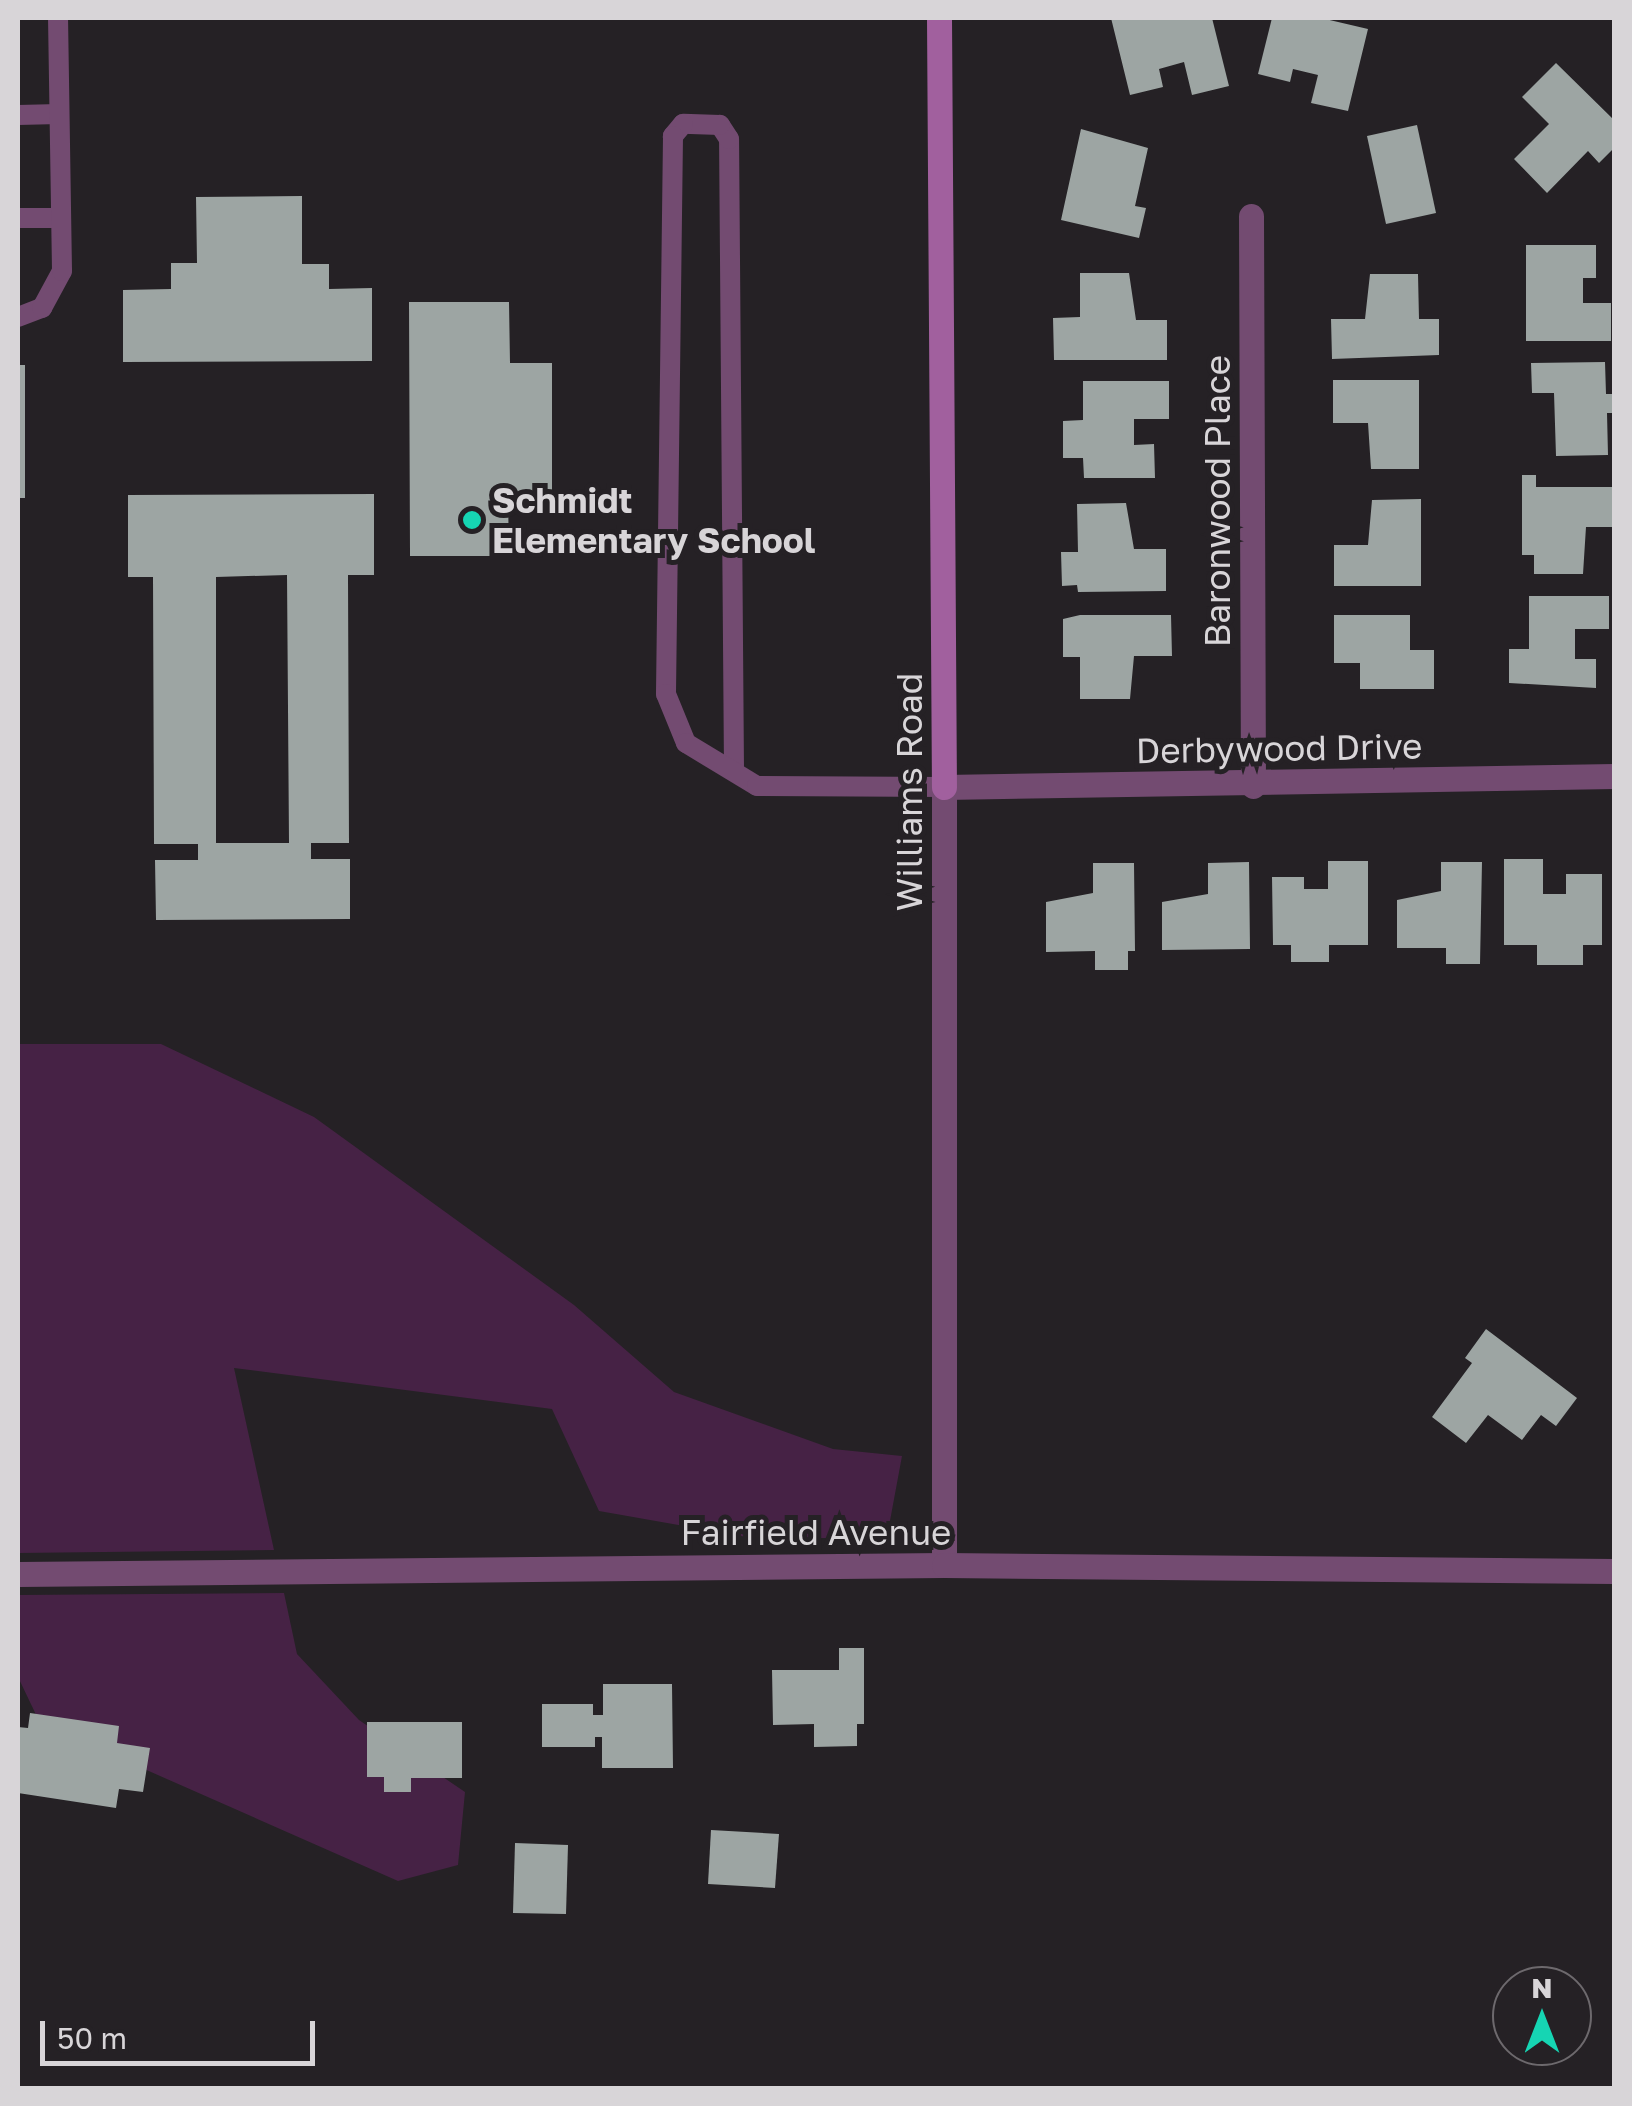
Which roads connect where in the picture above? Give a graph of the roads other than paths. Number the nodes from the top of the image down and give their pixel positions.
1 (58, 18) edge
2 (938, 18) edge
3 (18, 114) edge
4 (59, 114) junction
5 (1250, 216) dead end
6 (18, 218) edge
7 (60, 218) junction
8 (18, 316) edge
9 (734, 769) junction
10 (1614, 776) edge
11 (1253, 786) junction
12 (944, 787) junction
13 (944, 1565) junction
14 (1614, 1572) edge
15 (18, 1574) edge

1 - 4 lane
2 - 12 street, Williams Road
3 - 4 lane
4 - 7 lane
5 - 11 street, Baronwood Place
6 - 7 lane
7 - 8 lane
9 - 9 lane
9 - 12 lane
10 - 11 street, Derbywood Drive
11 - 12 street, Derbywood Drive
12 - 13 street, Williams Road
13 - 14 street, Fairfield Avenue
13 - 15 street, Fairfield Avenue

